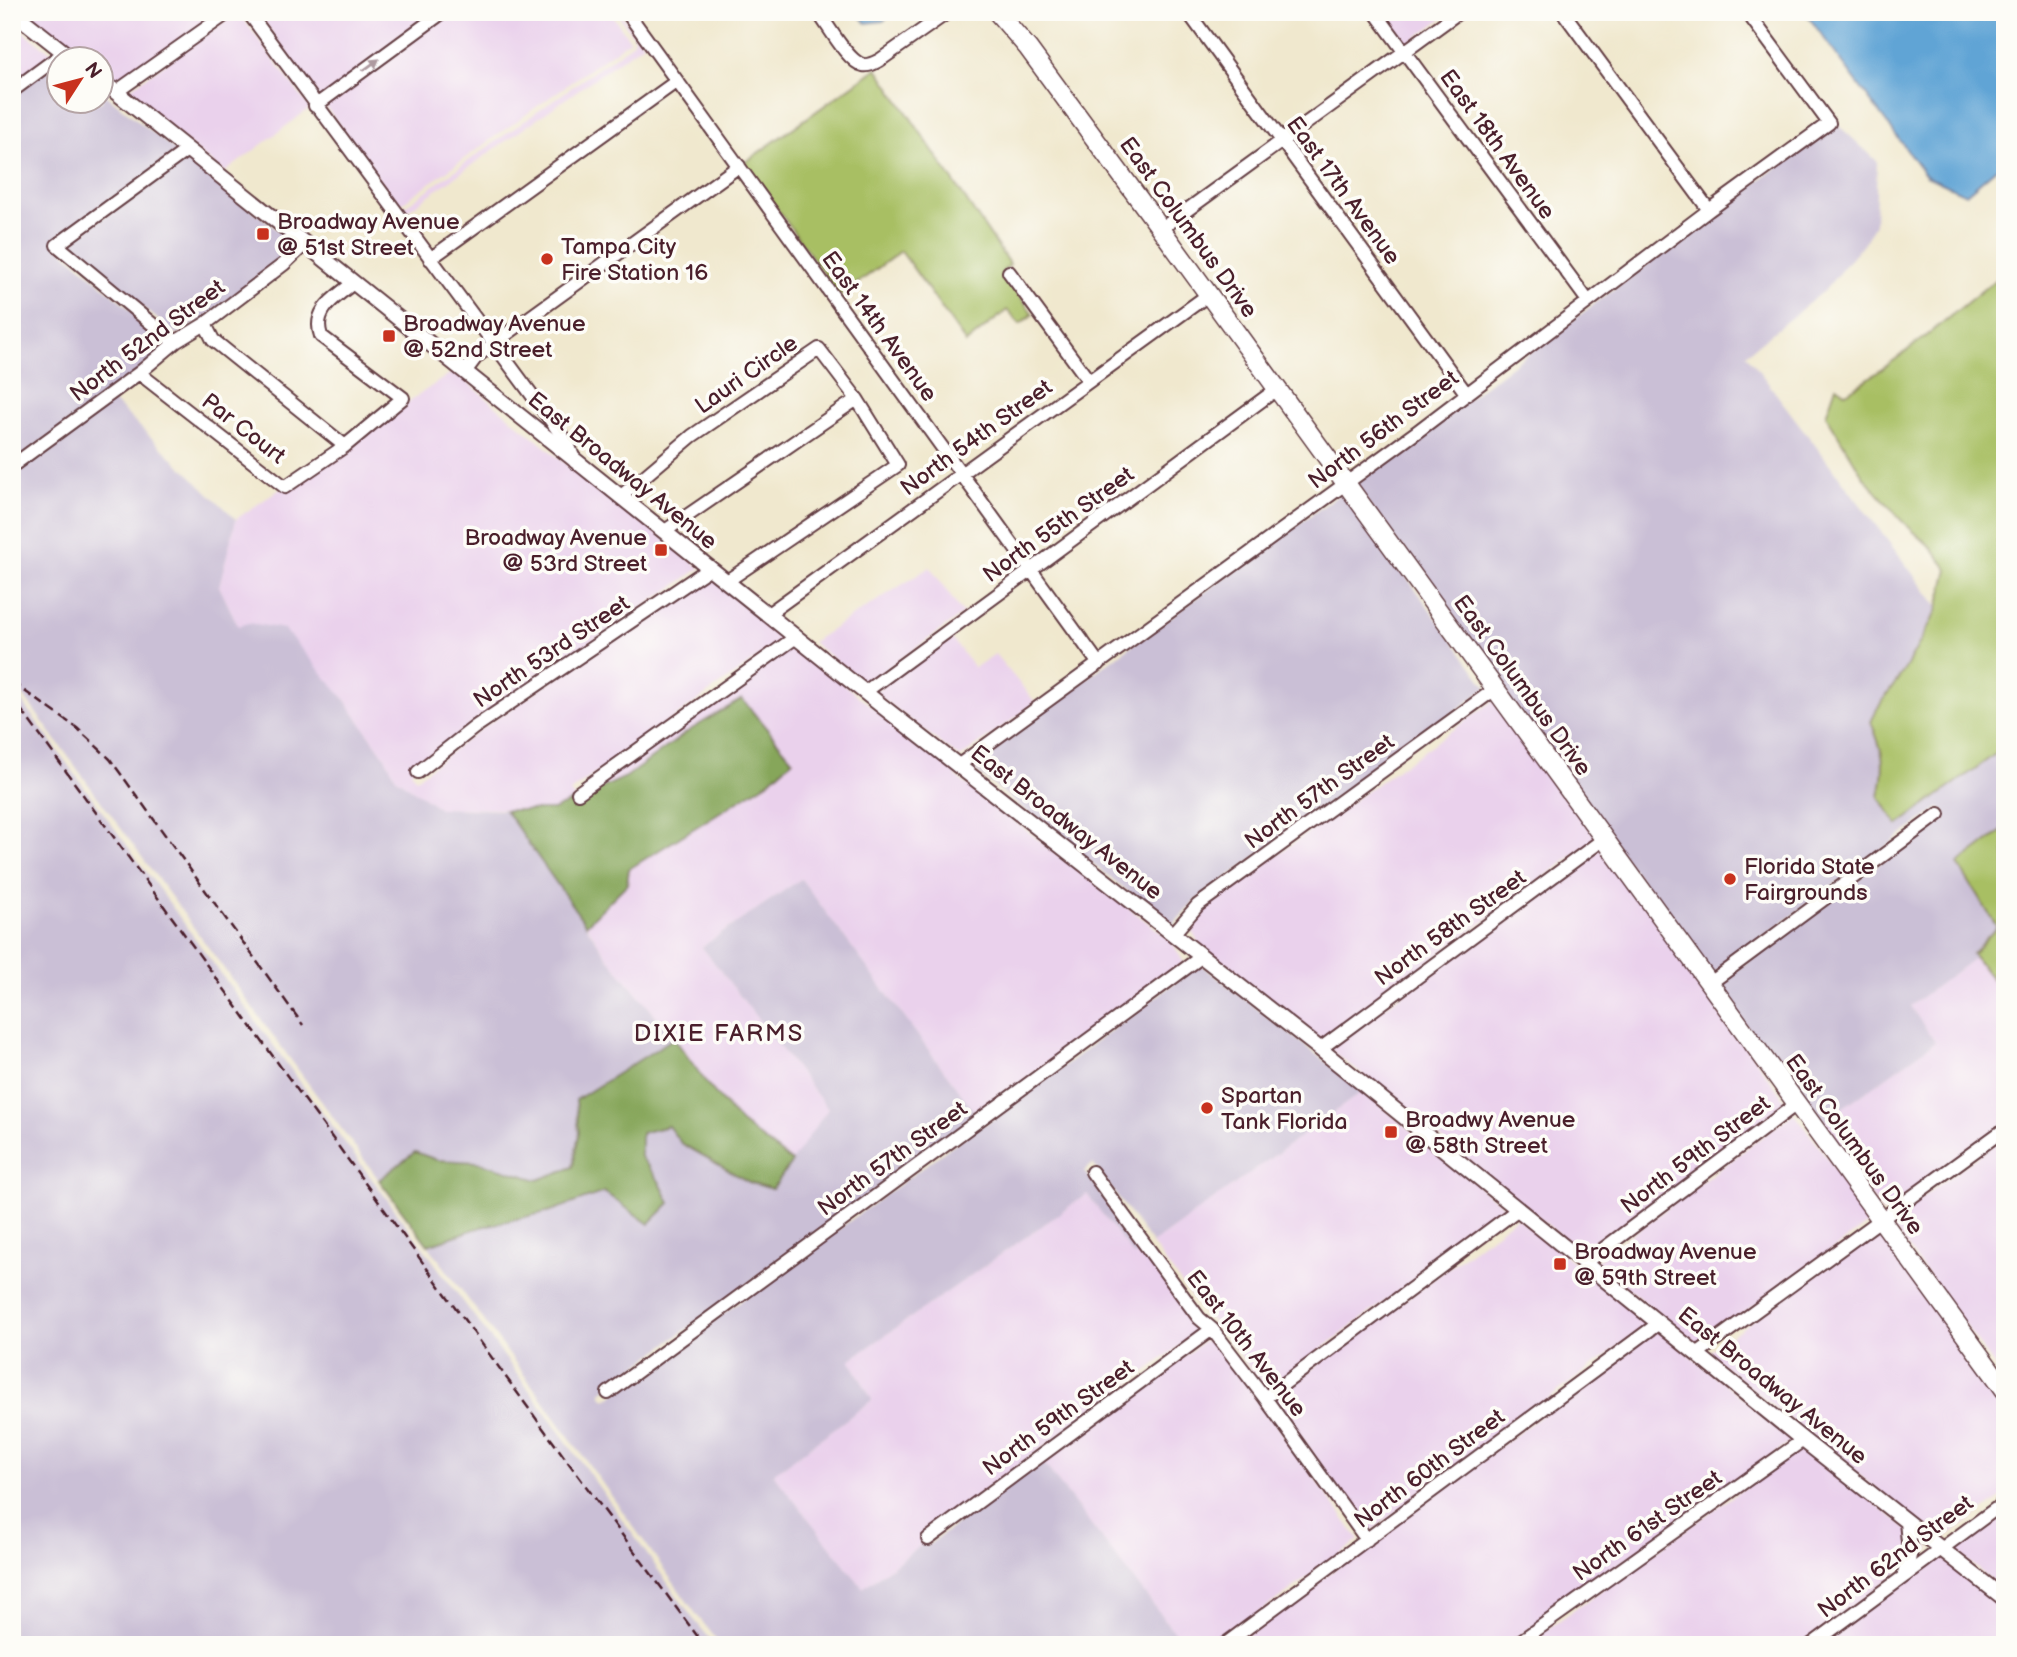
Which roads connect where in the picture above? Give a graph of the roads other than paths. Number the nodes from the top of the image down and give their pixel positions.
1 (13, 12) edge
2 (229, 12) edge
3 (247, 12) edge
4 (443, 12) edge
5 (627, 12) edge
6 (818, 12) edge
7 (948, 12) edge
8 (997, 12) edge
9 (1188, 12) edge
10 (1375, 12) edge
11 (1460, 12) edge
12 (1563, 12) edge
13 (1748, 12) edge
14 (56, 46) edge
15 (1404, 52) junction
16 (46, 70) edge
17 (677, 81) junction
18 (12, 90) edge
19 (116, 92) joint
20 (316, 106) junction
21 (1282, 141) junction
22 (187, 150) junction
23 (739, 166) junction
24 (1709, 210) junction
25 (1161, 229) junction
26 (304, 244) junction
27 (430, 259) junction
28 (1009, 272) dead end
29 (353, 283) junction
30 (1208, 295) junction
31 (1588, 301) junction
32 (205, 324) junction
33 (177, 341) junction
34 (494, 344) junction
35 (465, 372) junction
36 (139, 373) junction
37 (1089, 381) junction
38 (1277, 389) junction
39 (1466, 393) junction
40 (857, 399) junction
41 (345, 446) junction
42 (575, 462) junction
43 (12, 466) edge
44 (960, 474) junction
45 (1346, 484) junction
46 (620, 497) junction
47 (665, 531) junction
48 (710, 568) junction
49 (1031, 570) junction
50 (727, 581) junction
51 (768, 614) junction
52 (796, 637) junction
53 (1099, 664) junction
54 (1495, 688) junction
55 (865, 692) junction
56 (959, 765) junction
57 (418, 772) dead end
58 (578, 793) dead end
59 (1939, 814) dead end
60 (1605, 838) junction
61 (1173, 934) junction
62 (1200, 957) junction
63 (1709, 984) junction
64 (1320, 1049) junction
65 (1796, 1105) junction
66 (2005, 1129) edge
67 (1092, 1172) dead end
68 (1517, 1210) junction
69 (1881, 1221) junction
70 (1586, 1262) junction
71 (1659, 1322) junction
72 (1212, 1329) junction
73 (1698, 1353) junction
74 (2005, 1390) edge
75 (608, 1393) dead end
76 (1265, 1398) junction
77 (1803, 1440) junction
78 (2005, 1502) edge
79 (1907, 1521) junction
80 (928, 1539) dead end
81 (1367, 1540) junction
82 (1940, 1548) junction
83 (1905, 1574) junction
84 (2005, 1598) edge
85 (1816, 1643) edge
86 (1224, 1645) edge
87 (1516, 1645) edge

1 - 14 street
2 - 19 street
3 - 20 street
20 -> 4 street
5 - 17 street, East 14th Avenue
6 - 7 street
8 - 25 main road, East Columbus Drive
9 - 21 street, East 17th Avenue
10 - 15 street, East 18th Avenue
11 - 15 street
12 - 24 street
13 - 24 street, North 56th Street
15 - 21 street
15 - 31 street, East 18th Avenue
16 - 18 street
17 - 23 street, East 14th Avenue
17 - 27 street
19 - 22 street, East Broadway Avenue
20 - 27 street
21 - 25 street
21 - 39 street, East 17th Avenue
22 - 26 street, East Broadway Avenue
22 - 33 street
23 - 34 street
23 - 44 street, East 14th Avenue
24 - 31 street, North 56th Street
25 - 30 main road, East Columbus Drive
26 - 29 street, East Broadway Avenue
26 - 32 street, North 52nd Street
27 - 34 street
28 - 37 street
29 - 35 street, East Broadway Avenue
29 - 41 street, Par Court
30 - 37 street, North 54th Street
30 - 38 main road, East Columbus Drive
31 - 39 street, North 56th Street
32 - 33 street, North 52nd Street
32 - 41 street
33 - 36 street, North 52nd Street
34 - 35 street
34 - 42 street
35 - 42 street, East Broadway Avenue
36 - 41 street, Par Court
36 - 43 street, North 52nd Street
37 - 44 street, North 54th Street
38 - 45 main road, East Columbus Drive
38 - 49 street, North 55th Street
39 - 45 street, North 56th Street
40 - 46 street, Lauri Circle
40 - 47 street
40 - 50 street, Lauri Circle
42 - 46 street, East Broadway Avenue
44 - 49 street, East 14th Avenue
44 - 51 street, North 54th Street
45 - 53 street, North 56th Street
45 - 54 main road, East Columbus Drive
46 - 47 street, East Broadway Avenue
47 - 48 street, East Broadway Avenue
48 - 50 street, East Broadway Avenue
48 - 57 street, North 53rd Street
49 - 53 street, East 14th Avenue
49 - 55 street, North 55th Street
50 - 51 street, East Broadway Avenue
51 - 52 street, East Broadway Avenue
52 - 55 street, East Broadway Avenue
52 - 58 street
53 - 56 street, North 56th Street
54 - 60 main road, East Columbus Drive
54 - 61 street, North 57th Street
55 - 56 street, East Broadway Avenue
56 - 61 street, East Broadway Avenue
59 - 63 street
60 - 63 main road, East Columbus Drive
60 - 64 street, North 58th Street
61 - 62 street, East Broadway Avenue
62 - 64 street, East Broadway Avenue
62 - 75 street, North 57th Street
63 - 65 main road, East Columbus Drive
64 - 68 street, East Broadway Avenue
65 - 69 main road, East Columbus Drive
65 - 70 street, North 59th Street
66 - 69 street
67 - 72 street, East 10th Avenue
68 - 70 street, East Broadway Avenue
68 - 76 street
69 - 73 street
69 - 74 main road, East Columbus Drive
70 - 71 street, East Broadway Avenue
71 - 73 street, East Broadway Avenue
71 - 81 street, North 60th Street
72 - 76 street, East 10th Avenue
72 - 80 street, North 59th Street
73 - 77 street, East Broadway Avenue
76 - 81 street, East 10th Avenue
77 - 79 street, East Broadway Avenue
77 - 87 street, North 61st Street
78 - 82 street, North 62nd Street
79 - 82 street, East Broadway Avenue
79 - 83 street
81 - 86 street, North 60th Street
82 - 83 street, North 62nd Street
82 - 84 street, East Broadway Avenue
83 - 85 street, North 62nd Street

